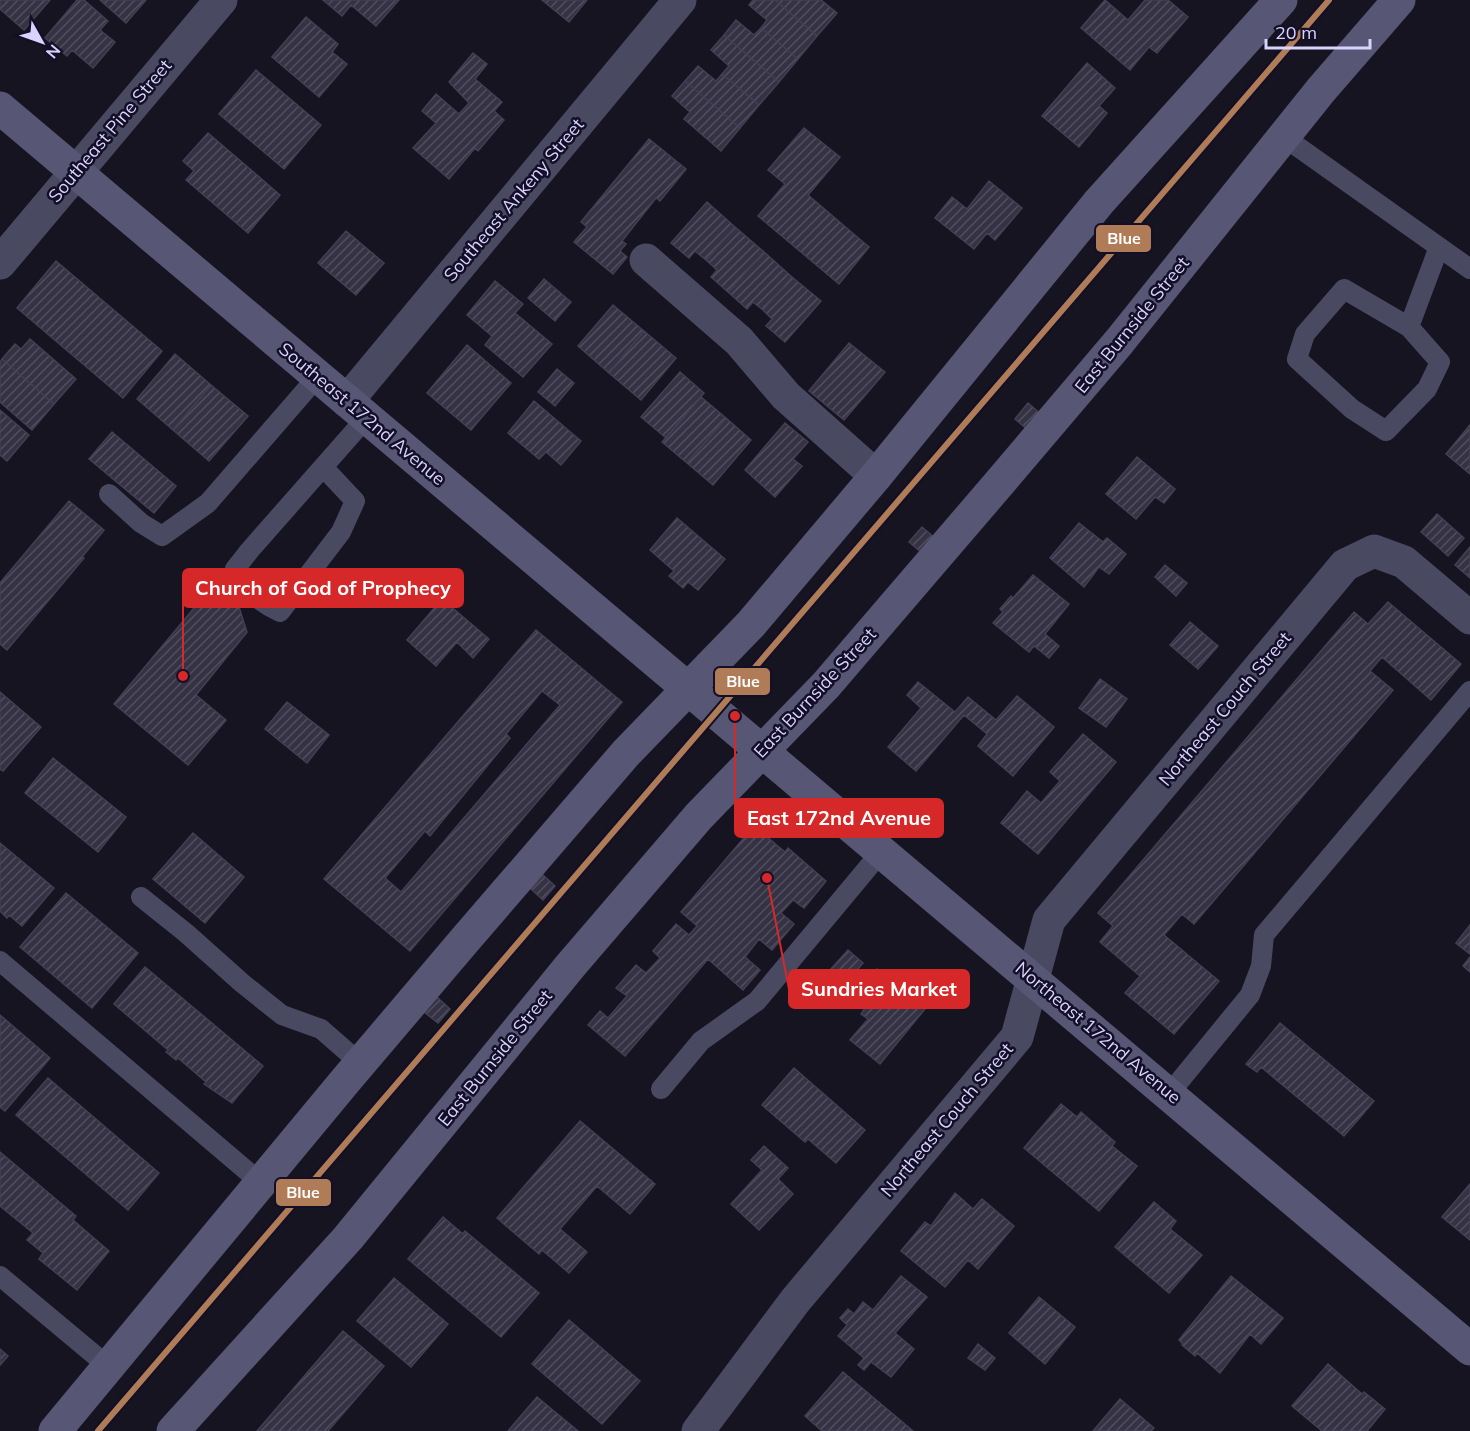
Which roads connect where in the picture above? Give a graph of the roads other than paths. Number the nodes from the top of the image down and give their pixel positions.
1 (221, 0) edge
2 (680, 0) edge
3 (1281, 0) edge
4 (1399, 0) edge
5 (0, 108) edge
6 (1284, 137) junction
7 (76, 172) junction
8 (1439, 247) junction
9 (646, 260) dead end
10 (0, 263) edge
11 (1470, 269) edge
12 (1409, 327) junction
13 (318, 376) junction
14 (357, 409) junction
15 (323, 467) junction
16 (876, 476) junction
17 (109, 494) dead end
18 (1470, 618) edge
19 (688, 689) junction
20 (1470, 691) edge
21 (724, 720) joint
22 (762, 751) junction
23 (881, 852) junction
24 (141, 897) dead end
25 (0, 961) edge
26 (1033, 978) junction
27 (360, 1063) junction
28 (661, 1089) dead end
29 (1169, 1094) junction
30 (261, 1183) junction
31 (0, 1276) edge
32 (1470, 1349) edge
33 (109, 1367) junction
34 (55, 1431) edge
35 (173, 1431) edge
36 (698, 1431) edge

1 - 7 street, Southeast Pine Street
2 - 14 street, Southeast Ankeny Street
3 - 16 street
4 - 6 street, East Burnside Street
5 - 7 street, Southeast 172nd Avenue
6 - 8 lane
6 - 22 street, East Burnside Street
7 - 10 street, Southeast Pine Street
7 - 13 street, Southeast 172nd Avenue
8 - 11 lane
8 - 12 lane
9 - 16 street
12 - 12 lane
13 - 14 street, Southeast 172nd Avenue
13 - 17 lane
14 - 15 lane
14 - 19 street, Southeast 172nd Avenue
15 - 15 lane
16 - 19 street
18 - 26 street, Northeast Couch Street
19 - 21 street, Southeast 172nd Avenue
19 - 27 street
20 - 29 lane
21 - 22 street, Northeast 172nd Avenue
22 - 23 street, Northeast 172nd Avenue
22 - 35 street, East Burnside Street
23 - 26 street, Northeast 172nd Avenue
23 - 28 lane
24 - 27 lane
25 - 30 lane
26 - 29 street, Northeast 172nd Avenue
26 - 36 street, Northeast Couch Street
27 - 30 street
29 - 32 street, Northeast 172nd Avenue
30 - 33 street
31 - 33 lane
33 - 34 street

